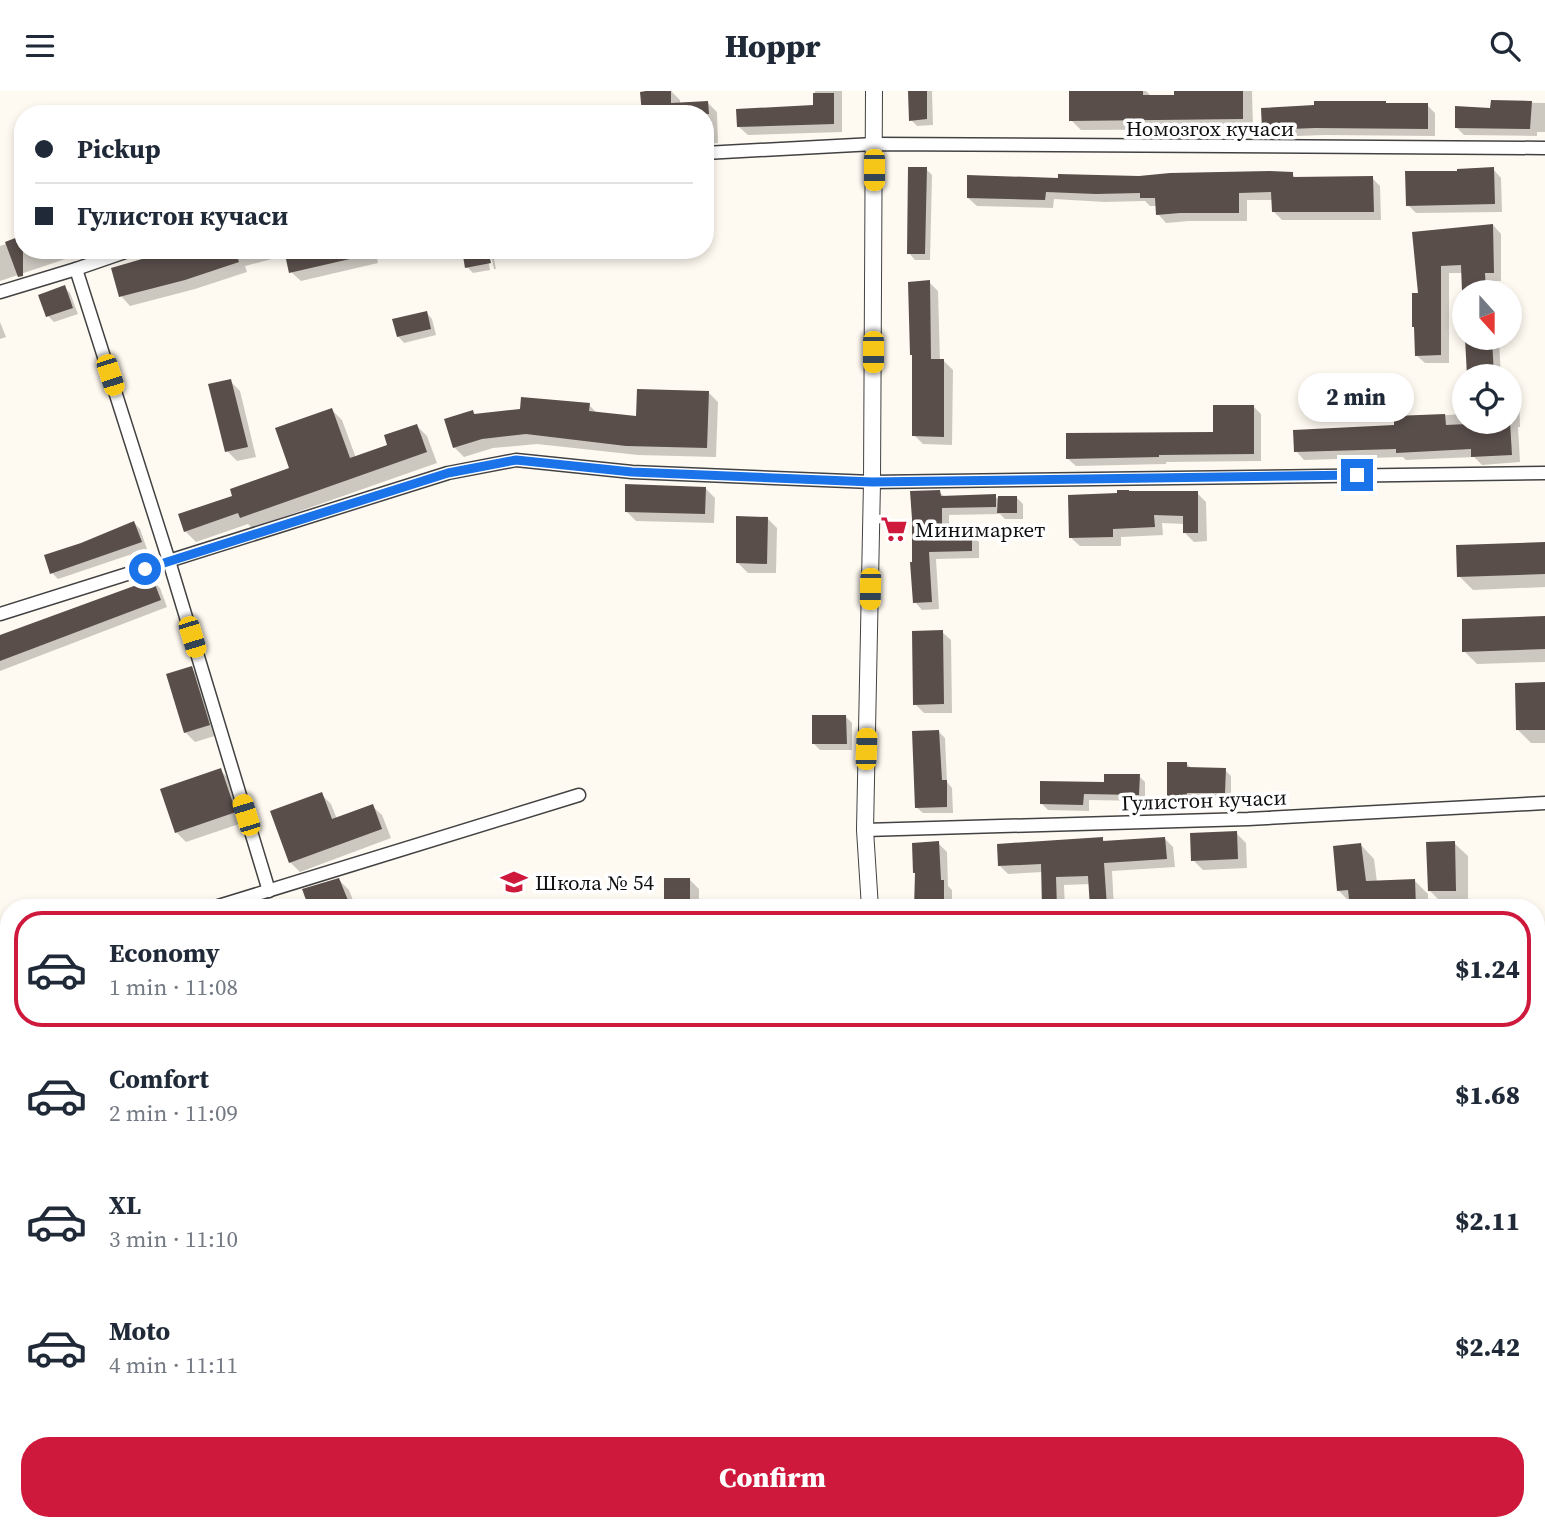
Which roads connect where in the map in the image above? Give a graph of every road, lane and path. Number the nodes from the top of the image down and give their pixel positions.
1 (874, 91) edge
2 (874, 144) junction
3 (1545, 148) edge
4 (714, 153) edge
5 (105, 259) edge
6 (76, 269) junction
7 (0, 292) edge
8 (1545, 473) edge
9 (872, 482) junction
10 (169, 561) junction
11 (0, 614) edge
12 (579, 795) dead end
13 (1545, 803) edge
14 (864, 829) junction
15 (269, 891) junction
16 (242, 899) edge
17 (869, 899) edge

1 - 2 street
2 - 3 street, Номозгох кучаси
2 - 4 street, Номозгох кучаси
2 - 9 street
5 - 6 street
6 - 7 street
6 - 10 street
8 - 9 street
9 - 10 street
9 - 14 street
10 - 11 street
10 - 15 street
12 - 15 street
13 - 14 street, Гулистон кучаси
14 - 17 street
15 - 16 street

